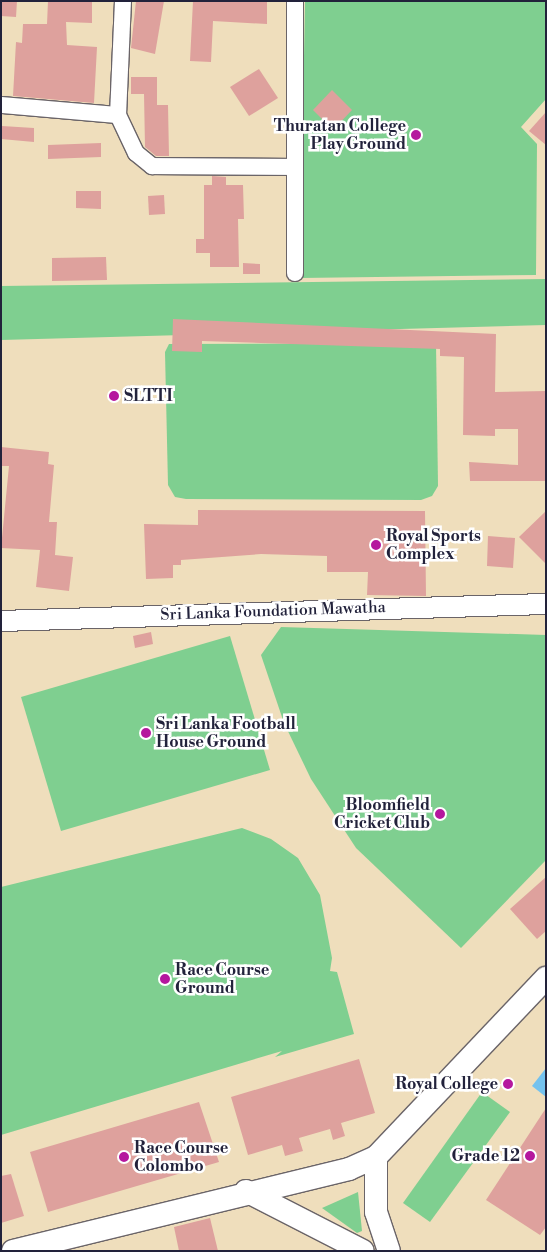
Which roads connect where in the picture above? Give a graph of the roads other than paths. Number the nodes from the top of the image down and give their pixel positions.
1 (123, 1) edge
2 (296, 1) edge
3 (1, 105) edge
4 (118, 115) junction
5 (292, 166) junction
6 (295, 273) dead end
7 (546, 604) edge
8 (1, 621) edge
9 (546, 978) edge
10 (376, 1157) junction
11 (246, 1191) junction
12 (13, 1251) edge
13 (363, 1251) edge
14 (389, 1251) edge

1 - 4 street
2 - 5 street
3 - 4 street
4 - 5 street
5 - 6 street
7 - 8 street, Sri Lanka Foundation Mawatha
9 - 10 main road
10 - 11 main road
10 - 14 main road
11 - 12 main road
11 - 13 main road

